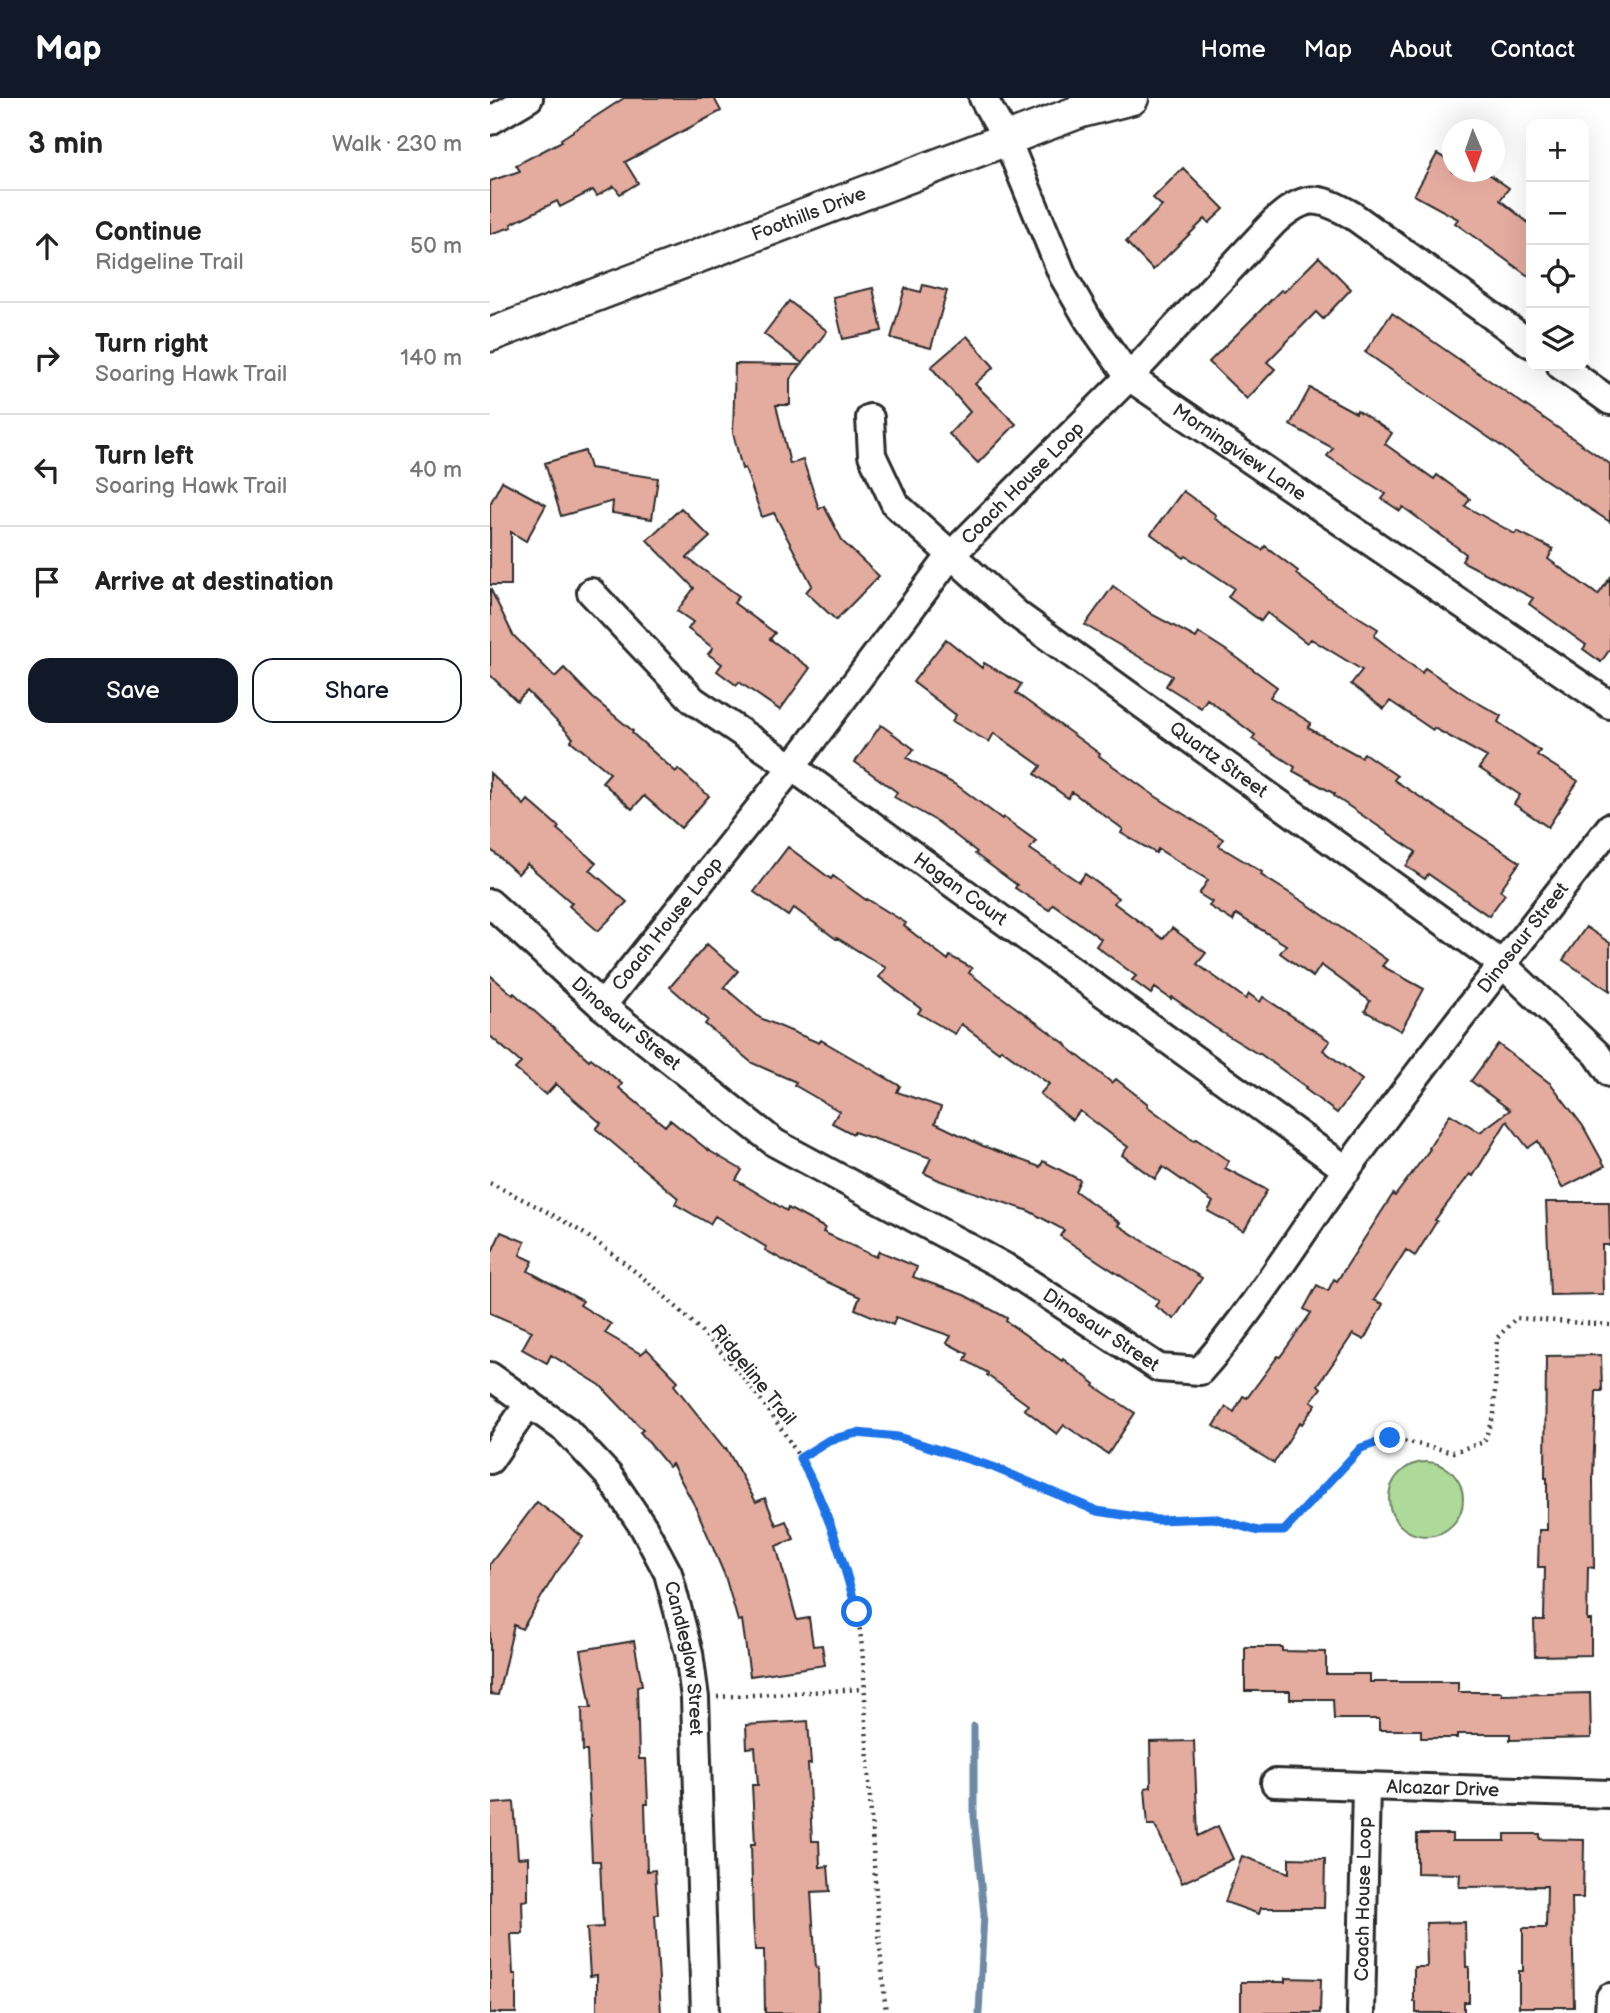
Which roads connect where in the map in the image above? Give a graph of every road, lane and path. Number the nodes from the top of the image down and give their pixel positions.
1 (529, 98) edge
2 (983, 98) edge
3 (1132, 98) edge
4 (490, 121) edge
5 (1007, 141) junction
6 (490, 335) edge
7 (1526, 340) edge
8 (1569, 371) edge
9 (1129, 377) junction
10 (1610, 401) edge
11 (870, 418) dead end
12 (951, 555) junction
13 (591, 592) dead end
14 (1610, 705) edge
15 (792, 767) junction
16 (1610, 827) edge
17 (490, 903) edge
18 (1502, 964) junction
19 (602, 1006) junction
20 (1610, 1073) edge
21 (1347, 1170) junction
22 (490, 1183) edge
23 (1610, 1325) edge
24 (490, 1376) edge
25 (529, 1403) junction
26 (800, 1458) junction
27 (490, 1460) edge
28 (863, 1689) junction
29 (695, 1698) junction
30 (1275, 1783) dead end
31 (1366, 1786) junction
32 (1610, 1794) edge
33 (1610, 1997) edge
34 (705, 2013) edge
35 (886, 2013) edge
36 (1361, 2013) edge
37 (1609, 2013) edge

1 - 4 street
2 - 5 street, Morningview Lane
3 - 5 street, Foothills Drive
5 - 6 street, Foothills Drive
5 - 9 street, Morningview Lane
7 - 9 street, Coach House Loop
8 - 10 street
9 - 12 street, Coach House Loop
9 - 14 street, Morningview Lane
11 - 12 street, Quartz Street
12 - 15 street, Coach House Loop
12 - 18 street, Quartz Street
13 - 15 street, Hogan Court
15 - 19 street, Coach House Loop
15 - 21 street, Hogan Court
16 - 18 street, Dinosaur Street
17 - 19 street, Dinosaur Street
18 - 20 street, Quartz Street
18 - 21 street, Dinosaur Street
19 - 21 street, Dinosaur Street
22 - 26 path, Ridgeline Trail
23 - 26 path
24 - 25 street, Candleglow Street
25 - 27 street
25 - 29 street, Candleglow Street
26 - 28 path, Ridgeline Trail
28 - 29 path
28 - 35 path, Ridgeline Trail
29 - 34 street, Candleglow Street
30 - 31 street, Alcazar Drive
31 - 32 street, Alcazar Drive
31 - 36 street, Coach House Loop
33 - 37 street

